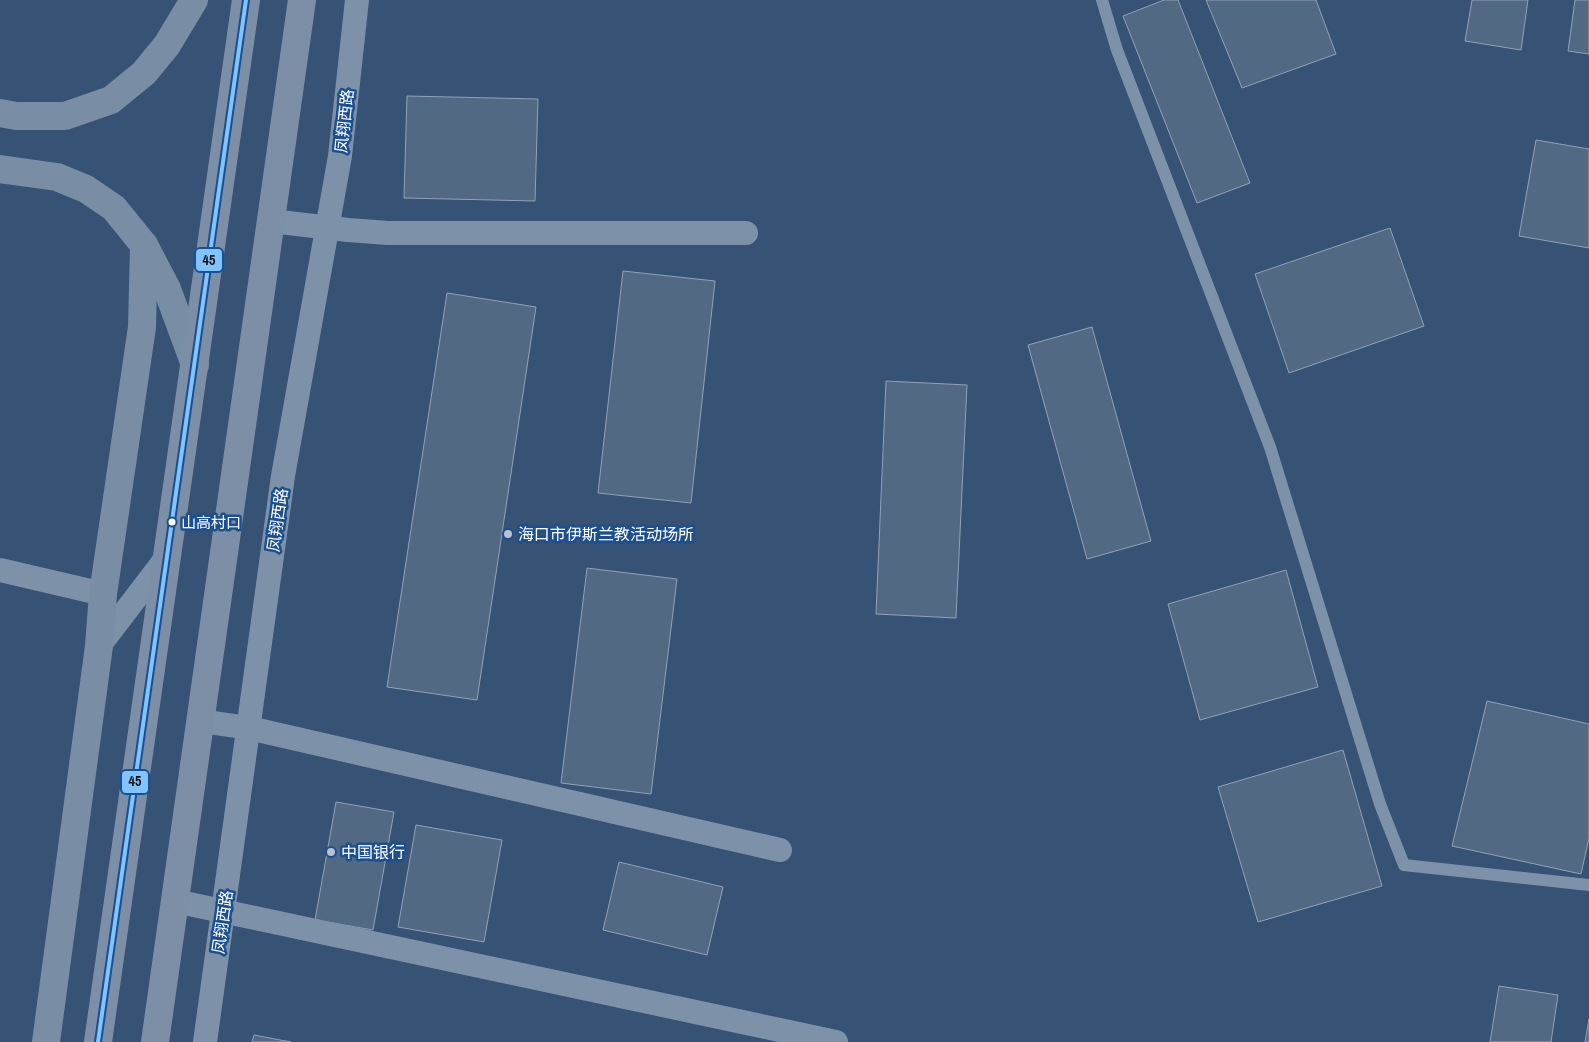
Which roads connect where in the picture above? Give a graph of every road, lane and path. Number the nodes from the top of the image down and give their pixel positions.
1 (194, 0) edge
2 (246, 0) edge
3 (302, 0) edge
4 (357, 0) edge
5 (1102, 0) edge
6 (0, 114) edge
7 (0, 169) edge
8 (271, 221) junction
9 (327, 228) junction
10 (746, 233) dead end
11 (144, 245) junction
12 (195, 365) junction
13 (167, 557) junction
14 (0, 570) edge
15 (103, 594) junction
16 (99, 646) junction
17 (201, 721) junction
18 (249, 728) junction
19 (780, 850) dead end
20 (1589, 885) edge
21 (175, 901) junction
22 (224, 912) junction
23 (46, 1042) edge
24 (98, 1042) edge
25 (155, 1042) edge
26 (205, 1042) edge
27 (836, 1042) edge

1 - 6 street
2 - 12 main road
3 - 8 main road
4 - 9 street, 凤翔西路
5 - 20 lane
7 - 11 street
8 - 9 street
8 - 17 main road
9 - 10 street
9 - 18 street, 凤翔西路
11 - 12 street
11 - 15 street
12 - 13 main road
13 - 16 street
13 - 24 main road
14 - 15 street
15 - 16 street
16 - 23 street
17 - 18 street
17 - 21 main road
18 - 19 street
18 - 22 street, 凤翔西路
21 - 22 street
21 - 25 main road
22 - 26 street, 凤翔西路
22 - 27 street

